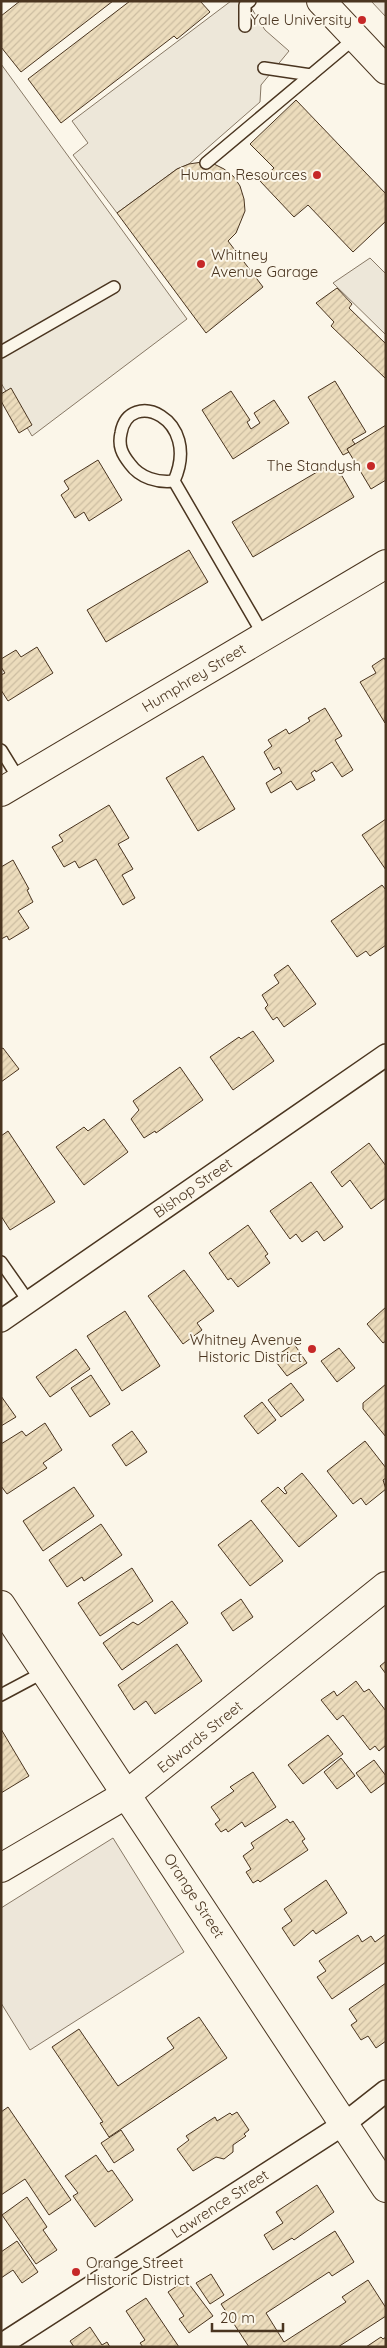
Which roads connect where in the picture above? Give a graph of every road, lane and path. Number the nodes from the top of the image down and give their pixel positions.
1 (250, 1) edge
2 (321, 1) edge
3 (245, 26) dead end
4 (355, 38) junction
5 (264, 68) dead end
6 (386, 70) edge
7 (311, 75) junction
8 (206, 163) dead end
9 (114, 287) dead end
10 (1, 352) edge
11 (174, 481) junction
12 (386, 564) edge
13 (264, 636) junction
14 (1, 750) edge
15 (10, 786) edge
16 (386, 1055) edge
17 (1, 1262) edge
18 (29, 1302) junction
19 (1, 1321) edge
20 (386, 1586) edge
21 (1, 1605) edge
22 (46, 1671) junction
23 (1, 1695) edge
24 (127, 1794) junction
25 (1, 1868) edge
26 (386, 2091) edge
27 (344, 2124) junction
28 (386, 2188) edge
29 (1, 2345) edge

1 - 3 lane
2 - 4 street
4 - 6 street
4 - 7 lane
5 - 7 lane
7 - 8 lane
9 - 10 lane
11 - 11 lane
11 - 13 lane
12 - 13 street, Humphrey Street
13 - 15 street, Humphrey Street
14 - 15 lane
16 - 18 street, Bishop Street
17 - 18 lane
18 - 19 street, Bishop Street
20 - 24 street, Edwards Street
21 - 22 street, Orange Street
22 - 23 lane
22 - 24 street, Orange Street
24 - 25 street, Edwards Street
24 - 27 street, Orange Street
26 - 27 street, Lawrence Street
27 - 28 street, Orange Street
27 - 29 street, Lawrence Street

